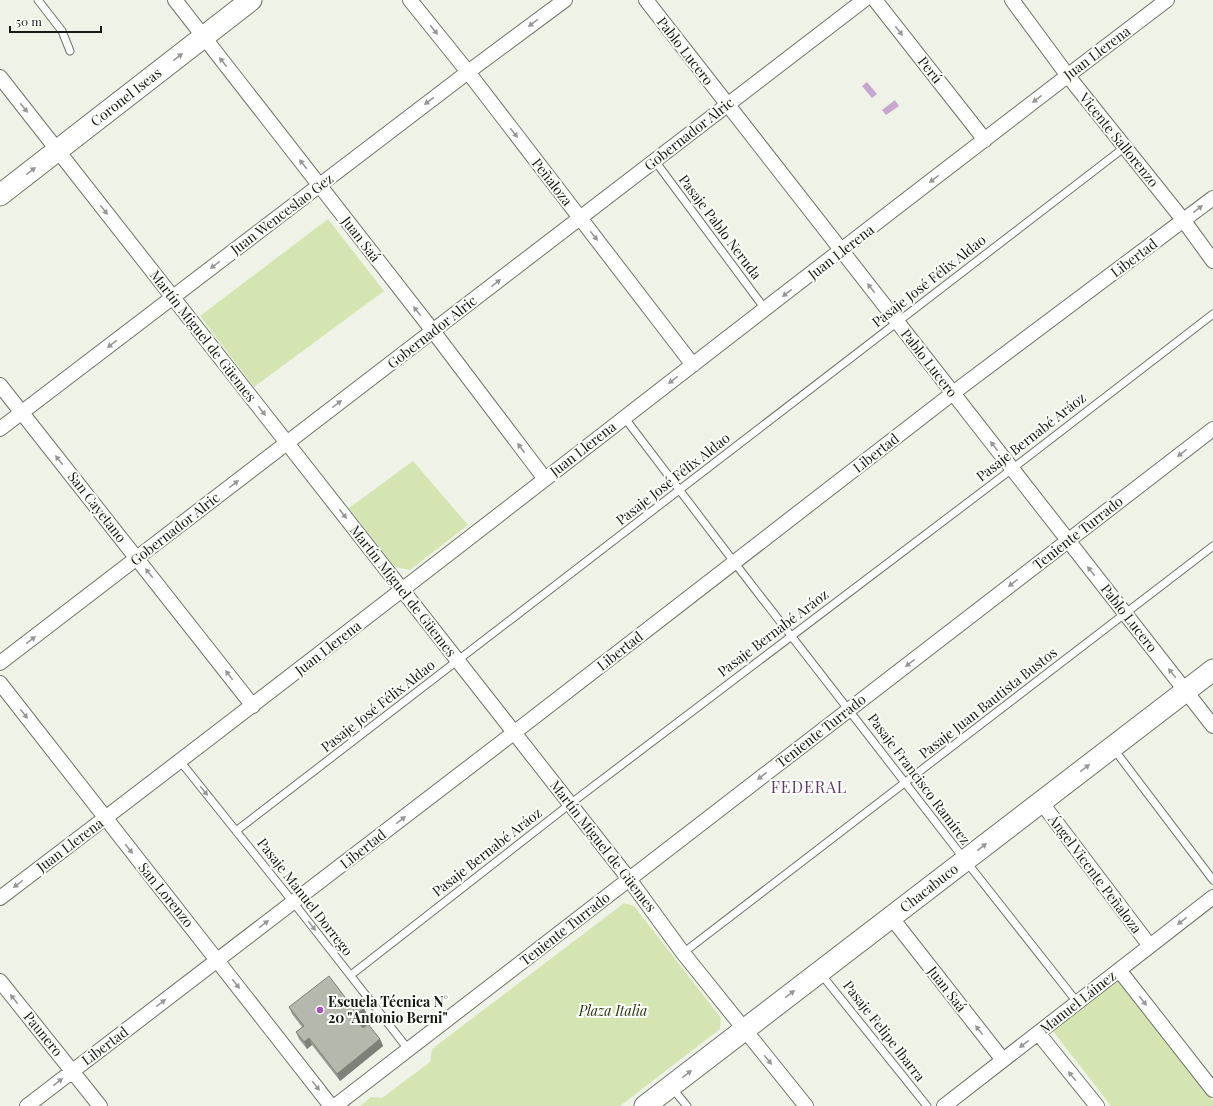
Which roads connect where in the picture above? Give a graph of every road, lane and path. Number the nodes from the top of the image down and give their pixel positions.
1 (38, 0) edge
2 (175, 0) edge
3 (252, 0) edge
4 (410, 0) edge
5 (565, 0) edge
6 (646, 0) edge
7 (864, 0) edge
8 (875, 0) edge
9 (1012, 0) edge
10 (1167, 0) edge
11 (204, 37) junction
12 (70, 51) dead end
13 (468, 72) junction
14 (1068, 76) junction
15 (0, 77) edge
16 (727, 105) junction
17 (985, 140) junction
18 (1124, 147) junction
19 (57, 150) junction
20 (654, 161) junction
21 (319, 185) junction
22 (0, 195) edge
23 (1213, 198) edge
24 (580, 218) junction
25 (1184, 221) junction
26 (842, 251) junction
27 (1213, 261) edge
28 (173, 297) junction
29 (766, 309) junction
30 (1213, 314) edge
31 (897, 322) junction
32 (433, 331) junction
33 (693, 365) junction
34 (0, 385) edge
35 (953, 393) junction
36 (22, 413) junction
37 (624, 417) junction
38 (0, 429) edge
39 (1213, 429) edge
40 (287, 443) junction
41 (1012, 469) junction
42 (545, 479) junction
43 (680, 490) junction
44 (1068, 541) junction
45 (1213, 546) edge
46 (137, 558) junction
47 (734, 562) junction
48 (402, 590) junction
49 (1125, 614) junction
50 (792, 636) junction
51 (458, 660) junction
52 (0, 663) edge
53 (1213, 670) edge
54 (0, 683) edge
55 (1186, 691) junction
56 (253, 706) junction
57 (849, 710) junction
58 (1213, 726) edge
59 (514, 733) junction
60 (1112, 747) junction
61 (180, 761) junction
62 (906, 783) junction
63 (1041, 802) junction
64 (570, 804) junction
65 (105, 818) junction
66 (236, 831) junction
67 (965, 860) junction
68 (630, 879) junction
69 (1213, 880) edge
70 (1213, 897) edge
71 (0, 898) edge
72 (293, 902) junction
73 (891, 917) junction
74 (1150, 946) junction
75 (683, 953) junction
76 (218, 960) junction
77 (1119, 970) junction
78 (820, 972) junction
79 (351, 975) junction
80 (0, 981) edge
81 (1077, 1002) junction
82 (744, 1029) junction
83 (1038, 1033) junction
84 (408, 1049) junction
85 (1003, 1060) junction
86 (73, 1071) junction
87 (671, 1086) junction
88 (1213, 1090) edge
89 (27, 1106) edge
90 (100, 1106) edge
91 (331, 1106) edge
92 (335, 1106) edge
93 (646, 1106) edge
94 (686, 1106) edge
95 (806, 1106) edge
96 (927, 1106) edge
97 (944, 1106) edge
98 (1097, 1106) edge

1 - 12 lane
2 - 11 street, Juan Saá
3 - 11 main road, Coronel Iseas
4 -> 13 street, Peñaloza
5 -> 13 street, Juan Wenceslao Gez
6 - 16 street, Pablo Lucero
7 - 16 street, Gobernador Alric
8 -> 17 street, Perú
9 - 14 street, Vicente Sallorenzo
10 - 14 street, Juan Llerena
19 -> 11 main road, Coronel Iseas
21 -> 11 street, Juan Saá
13 -> 21 street, Juan Wenceslao Gez
13 -> 24 street, Peñaloza
14 -> 17 street, Juan Llerena
14 - 18 street, Vicente Sallorenzo
15 -> 19 street, Martín Miguel de Güemes
16 - 20 street, Gobernador Alric
16 - 26 street, Pablo Lucero
17 -> 26 street, Juan Llerena
18 - 25 street, Vicente Sallorenzo
18 - 31 lane, Pasaje José Félix Aldao
22 -> 19 main road, Coronel Iseas
19 -> 28 street, Martín Miguel de Güemes
20 - 24 street, Gobernador Alric
20 - 29 lane, Pasaje Pablo Neruda
21 -> 28 street, Juan Wenceslao Gez
32 -> 21 street, Juan Saá
25 -> 23 street, Libertad
32 -> 24 street, Gobernador Alric
24 -> 33 street, Peñaloza
25 - 27 street, Vicente Sallorenzo
25 - 35 street, Libertad
26 -> 29 street, Juan Llerena
31 -> 26 street, Pablo Lucero
28 -> 36 street, Juan Wenceslao Gez
28 -> 40 street, Martín Miguel de Güemes
29 - 33 street, Juan Llerena
30 - 41 lane, Pasaje Bernabé Aráoz
31 - 35 street, Pablo Lucero
31 - 43 lane, Pasaje José Félix Aldao
40 -> 32 street, Gobernador Alric
42 -> 32 street, Juan Saá
33 -> 37 street, Juan Llerena
34 - 36 street, San Cayetano
41 -> 35 street, Pablo Lucero
35 - 47 street, Libertad
36 - 38 street, Juan Wenceslao Gez
46 -> 36 street, San Cayetano
37 - 42 street, Juan Llerena
37 - 43 lane, Pasaje Francisco Ramírez
39 -> 44 street, Teniente Turrado
46 -> 40 street, Gobernador Alric
40 -> 48 street, Martín Miguel de Güemes
41 - 44 street, Pablo Lucero
41 - 50 lane, Pasaje Bernabé Aráoz
42 - 48 street, Juan Llerena
43 - 47 lane, Pasaje Francisco Ramírez
43 - 51 lane, Pasaje José Félix Aldao
49 -> 44 street, Pablo Lucero
44 -> 57 street, Teniente Turrado
45 - 49 lane, Pasaje Juan Bautista Bustos
52 -> 46 street, Gobernador Alric
56 -> 46 street, San Cayetano
47 - 50 lane, Pasaje Francisco Ramírez
47 - 59 street, Libertad
48 - 51 street, Martín Miguel de Güemes
48 - 56 street, Juan Llerena
55 -> 49 street, Pablo Lucero
49 - 62 lane, Pasaje Juan Bautista Bustos
50 - 57 lane, Pasaje Francisco Ramírez
50 - 64 lane, Pasaje Bernabé Aráoz
51 - 59 street, Martín Miguel de Güemes
51 - 66 lane, Pasaje José Félix Aldao
53 - 55 main road, Chacabuco
54 -> 65 street, San Lorenzo
55 - 58 street, Pablo Lucero
55 - 60 main road, Chacabuco
56 - 61 street, Juan Llerena
57 - 62 lane, Pasaje Francisco Ramírez
57 -> 68 street, Teniente Turrado
59 - 64 street, Martín Miguel de Güemes
72 -> 59 street, Libertad
63 -> 60 main road, Chacabuco
60 - 69 lane
61 - 65 street, Juan Llerena
61 -> 66 lane, Pasaje Manuel Dorrego
62 - 67 lane, Pasaje Francisco Ramírez
62 - 75 lane, Pasaje Juan Bautista Bustos
67 -> 63 main road, Chacabuco
63 - 74 street, Ángel Vicente Peñaloza
64 - 68 street, Martín Miguel de Güemes
64 - 79 lane, Pasaje Bernabé Aráoz
65 -> 71 street, Juan Llerena
65 -> 76 street, San Lorenzo
66 - 72 lane, Pasaje Manuel Dorrego
67 - 73 main road, Chacabuco
67 - 81 lane, Pasaje Francisco Ramírez
68 - 75 street, Martín Miguel de Güemes
68 - 84 street, Teniente Turrado
70 -> 74 street, Manuel Láinez
76 -> 72 street, Libertad
72 -> 79 lane, Pasaje Manuel Dorrego
73 - 78 main road, Chacabuco
85 -> 73 street, Juan Saá
74 - 77 street, Manuel Láinez
75 - 82 street, Martín Miguel de Güemes
86 -> 76 street, Libertad
76 -> 91 street, San Lorenzo
77 - 81 street, Manuel Láinez
77 -> 88 street
82 -> 78 main road, Chacabuco
78 - 96 lane, Pasaje Felipe Ibarra
79 - 84 lane, Pasaje Manuel Dorrego
86 -> 80 street, Paunero
81 - 83 street, Manuel Láinez
87 -> 82 main road, Chacabuco
82 -> 95 street, Martín Miguel de Güemes
83 -> 85 street, Manuel Láinez
98 -> 83 street
84 - 92 street, Teniente Turrado
85 - 97 street, Manuel Láinez
89 -> 86 street, Libertad
86 - 90 street, Paunero
87 - 93 main road, Chacabuco
87 - 94 lane

